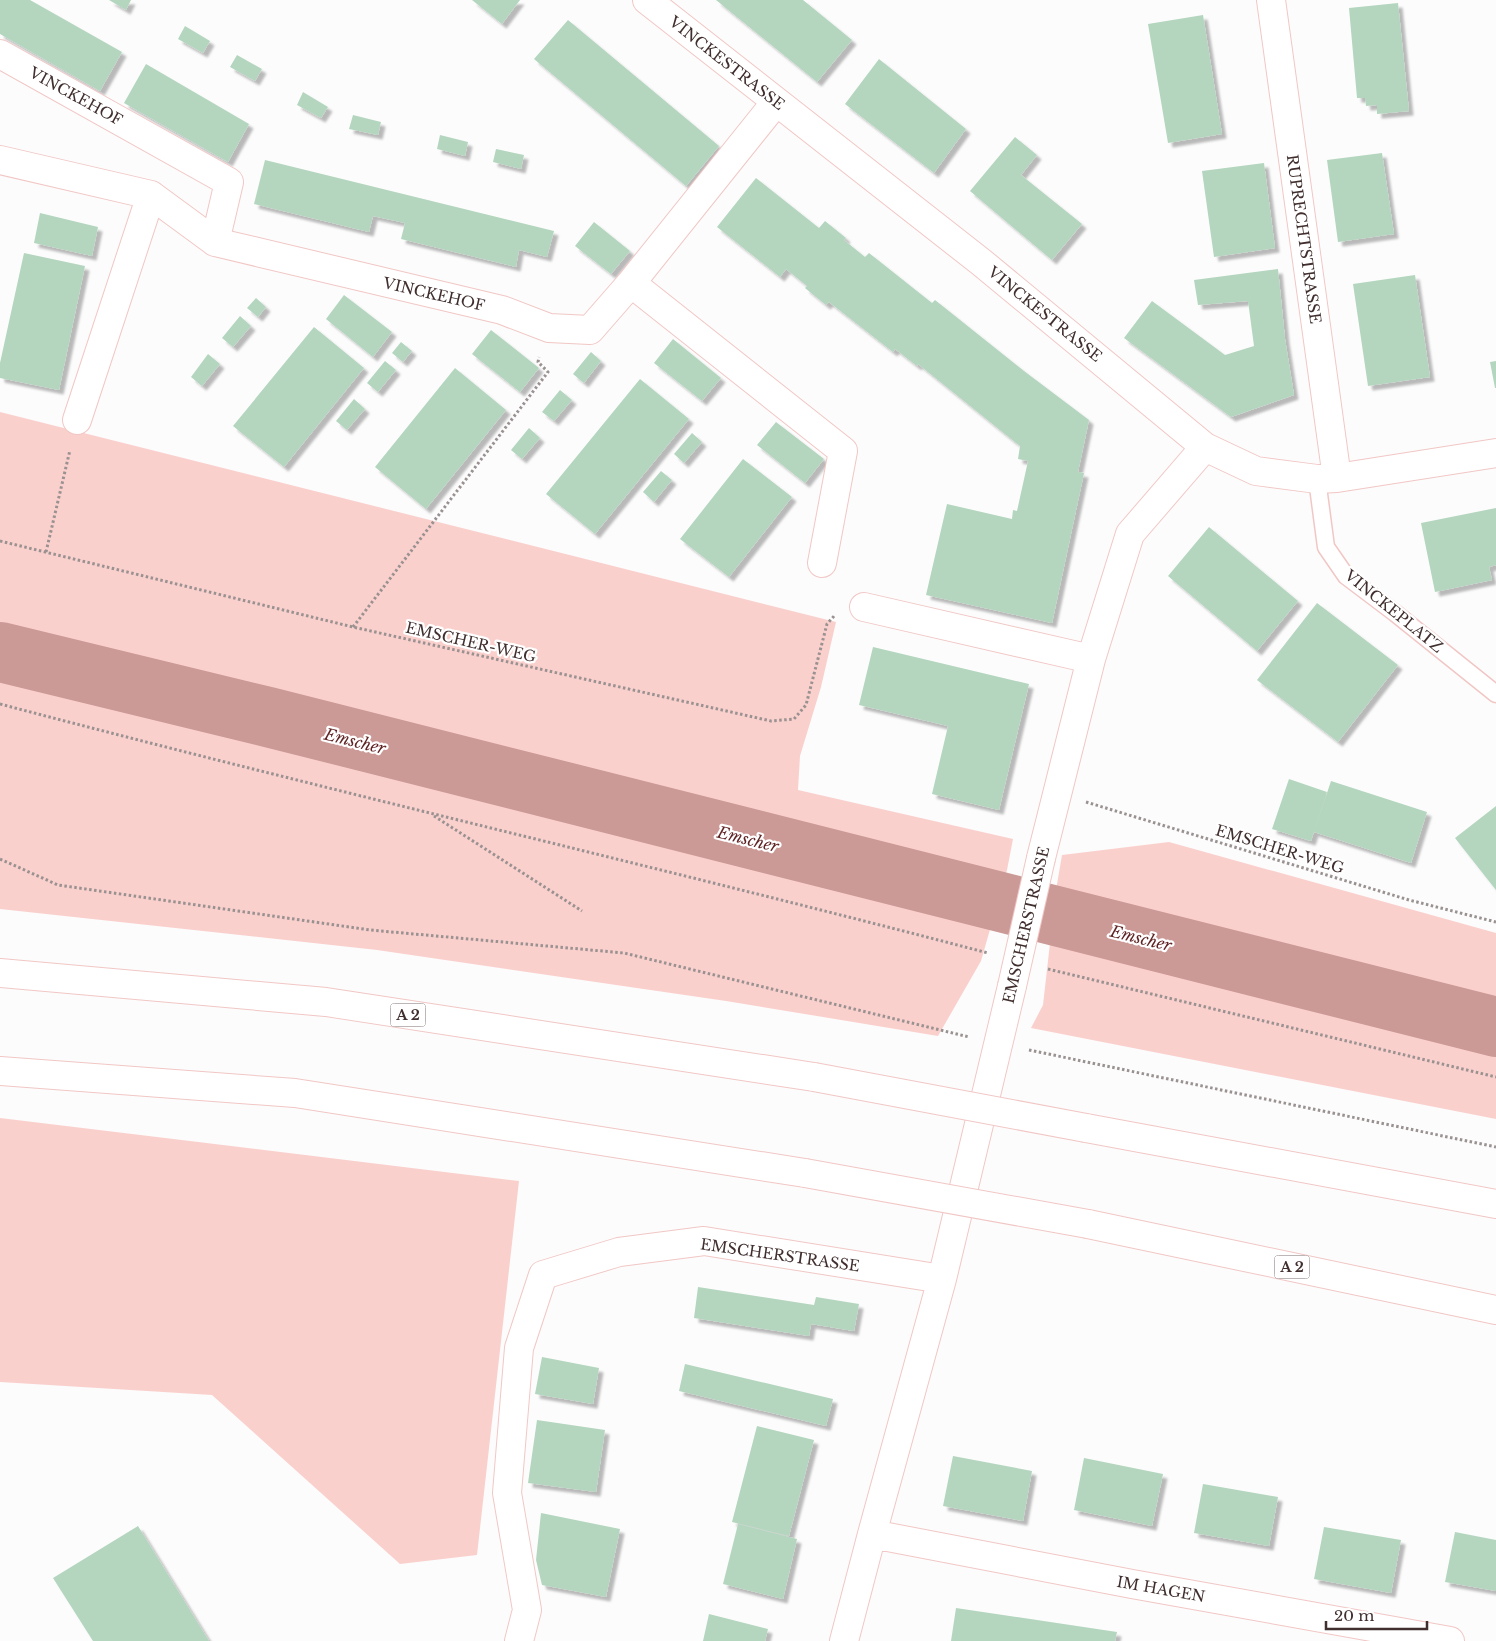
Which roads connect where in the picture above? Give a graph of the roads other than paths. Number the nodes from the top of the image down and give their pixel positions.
1 (647, 0) edge
2 (1271, 0) edge
3 (0, 54) edge
4 (776, 102) junction
5 (0, 160) edge
6 (152, 195) junction
7 (215, 242) junction
8 (632, 283) junction
9 (77, 420) road end
10 (1205, 447) junction
11 (1496, 453) edge
12 (1327, 479) junction
13 (822, 563) dead end
14 (864, 607) road end
15 (1091, 659) junction
16 (1496, 694) edge
17 (0, 973) edge
18 (0, 1072) edge
19 (1496, 1204) edge
20 (942, 1279) junction
21 (1496, 1310) edge
22 (872, 1534) junction
23 (519, 1641) edge
24 (844, 1641) edge
25 (1450, 1641) edge

1 - 4 main road, VINCKESTRASSE
2 - 12 main road, RUPRECHTSTRASSE
3 - 7 main road, VINCKEHOF
4 - 8 main road, VINCKEHOF
4 - 10 main road, VINCKESTRASSE
5 - 6 main road, VINCKEHOF
6 - 7 main road, VINCKEHOF
6 - 9 main road
7 - 8 main road, VINCKEHOF
8 - 13 main road
10 - 12 main road, VINCKESTRASSE
10 - 15 main road, EMSCHERSTRASSE
11 - 12 main road, VINCKESTRASSE
12 - 16 lane, VINCKEPLATZ
14 - 15 main road
15 - 20 main road, EMSCHERSTRASSE, bridge
17 - 19 main road, A 2, bridge
18 - 21 main road, A 2, bridge
20 - 22 main road, EMSCHERSTRASSE
20 - 23 main road, EMSCHERSTRASSE
22 - 24 main road, EMSCHERSTRASSE
22 - 25 main road, IM HAGEN

